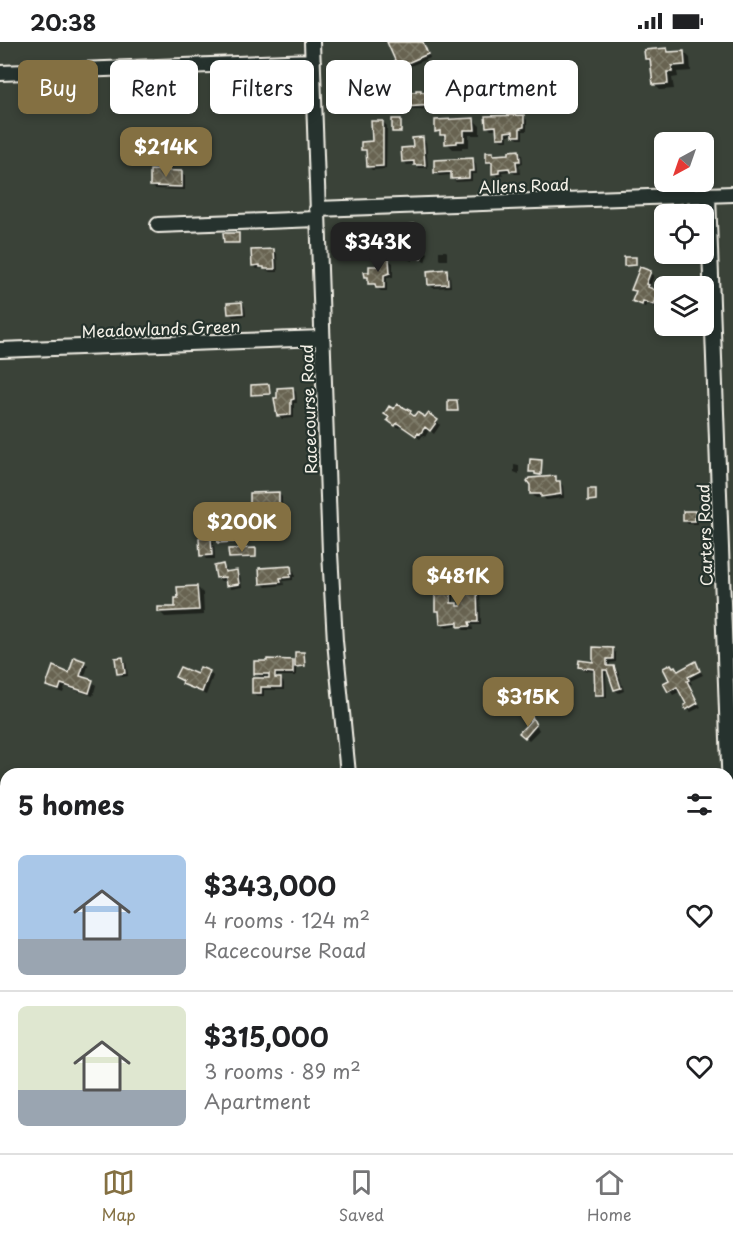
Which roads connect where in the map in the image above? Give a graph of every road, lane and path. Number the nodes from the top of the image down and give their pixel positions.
1 (312, 42) edge
2 (313, 60) edge
3 (210, 66) edge
4 (0, 73) edge
5 (314, 100) edge
6 (733, 194) edge
7 (708, 195) junction
8 (317, 214) junction
9 (158, 225) dead end
10 (322, 338) junction
11 (0, 350) edge
12 (347, 768) edge
13 (729, 768) edge

1 - 2 street, Racecourse Road
3 - 4 street
5 - 8 street, Racecourse Road
6 - 7 street, Allens Road
7 - 8 street, Allens Road
7 - 13 street, Carters Road
8 - 9 street, Allens Road
8 - 10 street, Racecourse Road
10 - 11 street, Meadowlands Green
10 - 12 street, Racecourse Road

